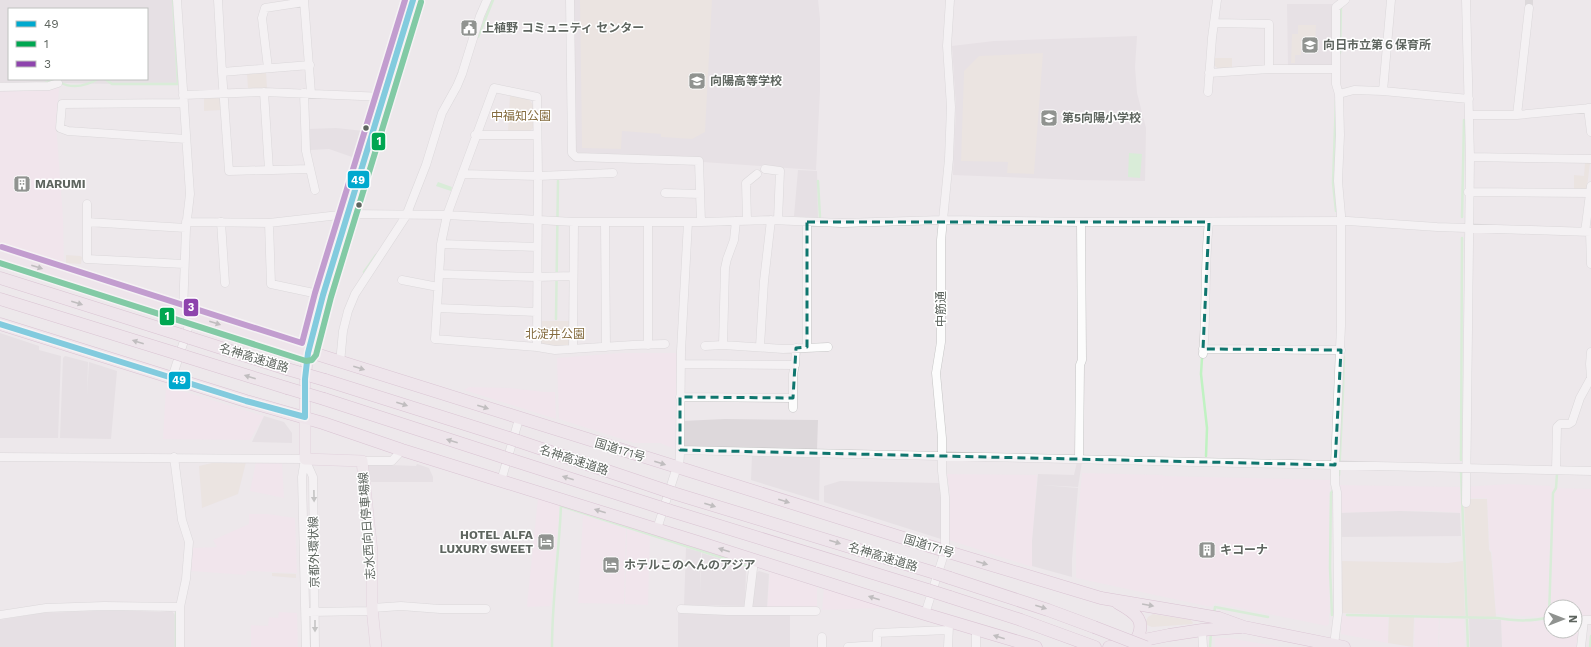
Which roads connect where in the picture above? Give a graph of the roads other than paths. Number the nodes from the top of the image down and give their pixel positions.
1 (177, 0) edge
2 (218, 0) edge
3 (414, 0) edge
4 (487, 0) edge
5 (570, 0) edge
6 (950, 0) edge
7 (1216, 0) edge
8 (1391, 0) edge
9 (1466, 0) edge
10 (304, 1) edge
11 (1343, 2) edge
12 (1529, 8) tunnel mouth
13 (1214, 23) junction
14 (310, 65) junction
15 (268, 68) junction
16 (1269, 69) junction
17 (1336, 69) junction
18 (222, 72) junction
19 (1209, 73) junction
20 (58, 83) dead end
21 (0, 87) edge
22 (1338, 91) junction
23 (1383, 91) junction
24 (223, 92) junction
25 (264, 92) junction
26 (1208, 92) dead end
27 (307, 93) junction
28 (385, 97) junction
29 (183, 99) junction
30 (1469, 99) junction
31 (1589, 108) edge
32 (1469, 115) junction
33 (1517, 115) junction
34 (1591, 132) edge
35 (476, 135) junction
36 (537, 135) junction
37 (186, 139) junction
38 (1470, 157) junction
39 (1591, 159) edge
40 (310, 169) junction
41 (765, 169) dead end
42 (269, 170) junction
43 (613, 173) dead end
44 (462, 174) junction
45 (757, 174) dead end
46 (538, 176) junction
47 (1591, 186) edge
48 (315, 190) dead end
49 (1468, 192) junction
50 (665, 193) dead end
51 (1590, 193) edge
52 (700, 194) junction
53 (87, 204) dead end
54 (348, 214) junction
55 (447, 215) junction
56 (406, 216) junction
57 (537, 220) junction
58 (747, 220) junction
59 (775, 220) junction
60 (943, 220) junction
61 (736, 221) junction
62 (1340, 221) junction
63 (87, 222) junction
64 (221, 222) junction
65 (574, 222) junction
66 (605, 222) junction
67 (648, 222) junction
68 (688, 222) junction
69 (701, 222) junction
70 (807, 222) junction
71 (1081, 222) junction
72 (1209, 222) junction
73 (269, 223) junction
74 (186, 225) junction
75 (1468, 228) junction
76 (1589, 232) edge
77 (441, 244) junction
78 (537, 247) junction
79 (0, 255) edge
80 (184, 264) junction
81 (1591, 264) edge
82 (439, 274) junction
83 (573, 276) junction
84 (536, 277) junction
85 (0, 278) edge
86 (402, 280) dead end
87 (225, 283) dead end
88 (438, 287) junction
89 (323, 295) junction
90 (0, 299) edge
91 (437, 308) junction
92 (536, 312) junction
93 (188, 314) junction
94 (0, 324) edge
95 (666, 344) dead end
96 (648, 345) junction
97 (723, 345) junction
98 (705, 346) dead end
99 (760, 346) junction
100 (537, 347) junction
101 (606, 347) junction
102 (807, 347) junction
103 (828, 347) dead end
104 (796, 348) junction
105 (573, 349) junction
106 (1340, 350) junction
107 (1591, 352) edge
108 (308, 353) junction
109 (340, 363) junction
110 (680, 364) junction
111 (795, 365) junction
112 (172, 378) junction
113 (680, 398) junction
114 (793, 398) junction
115 (793, 408) dead end
116 (305, 418) junction
117 (520, 419) junction
118 (402, 450) junction
119 (680, 450) junction
120 (941, 456) junction
121 (0, 457) edge
122 (174, 458) junction
123 (305, 459) junction
124 (1079, 459) junction
125 (362, 461) junction
126 (1338, 465) junction
127 (678, 468) junction
128 (1466, 468) junction
129 (1556, 470) junction
130 (1591, 471) edge
131 (501, 481) junction
132 (1466, 503) dead end
133 (657, 529) junction
134 (945, 552) junction
135 (754, 560) junction
136 (1113, 600) junction
137 (180, 607) junction
138 (486, 609) dead end
139 (681, 609) dead end
140 (372, 610) junction
141 (748, 610) junction
142 (816, 610) dead end
143 (305, 612) junction
144 (315, 612) junction
145 (925, 614) junction
146 (0, 615) edge
147 (1591, 620) edge
148 (1211, 625) junction
149 (949, 626) junction
150 (976, 630) junction
151 (822, 637) dead end
152 (1140, 644) edge
153 (1016, 645) edge
154 (1339, 646) edge
155 (180, 647) edge
156 (306, 647) edge
157 (315, 647) edge
158 (376, 647) edge
159 (822, 647) edge
160 (848, 647) edge
161 (948, 647) edge
162 (976, 647) edge
163 (1036, 647) edge
164 (1094, 647) edge
165 (1109, 647) edge
166 (1202, 647) edge
167 (1581, 647) edge

1 - 29 street
2 - 18 street
3 - 28 main road, 京都外環状線
4 - 56 street
5 - 52 street
6 - 60 street, 中筋通
7 - 13 street
8 - 23 street
9 - 30 street
10 - 14 street
10 - 15 street
11 - 17 street
12 - 33 street
13 - 16 street
13 - 19 street
14 - 15 street
14 - 27 street
15 - 18 street
16 - 17 street
16 - 19 street
17 - 22 street
18 - 24 street
19 - 26 street
20 - 21 street
22 - 23 street
22 - 62 street
23 - 30 street
24 - 25 street
24 - 29 street
24 - 42 street
25 - 27 street
25 - 42 street
27 - 28 street
27 - 40 street
28 - 54 main road, 京都外環状線
29 - 37 street
29 - 37 street
30 - 32 street
31 - 33 street
31 - 34 street
32 - 33 street
32 - 38 street
35 - 36 street
35 - 36 street
35 - 44 street
36 - 46 street
37 - 74 street
38 - 39 street
38 - 49 street
40 - 42 street
40 - 48 street
41 - 59 street
43 - 46 street
44 - 46 street
44 - 55 street
45 - 58 street
46 - 57 street
47 - 51 street
49 - 51 street
49 - 75 street
50 - 52 street
51 - 76 street
52 - 69 street
53 - 63 street
54 - 56 street
54 - 73 street
54 - 89 main road, 京都外環状線
55 - 56 street
55 - 57 street
55 - 77 street
56 - 109 street
57 - 65 street
57 - 78 street
58 - 59 street
58 - 61 street
59 - 70 street
59 - 99 street
60 - 70 street
60 - 71 street
60 - 120 street, 中筋通
61 - 69 street
61 - 97 street
62 - 72 street
62 - 75 street
62 - 106 street
63 - 74 street
63 - 80 street
64 - 73 street
64 - 74 street
64 - 87 street
65 - 66 street
65 - 83 street
66 - 67 street
66 - 101 street
67 - 68 street
67 - 96 street
68 - 69 street
68 - 110 street
70 - 102 street
71 - 72 street
71 - 124 street
72 - 106 street
73 - 89 street
74 - 80 street
75 - 76 street
75 - 128 street
76 - 81 street
77 - 78 street
77 - 82 street
78 - 84 street
79 -> 93 highway, 国道171号
80 - 93 street
82 - 84 street
82 - 88 street
83 - 84 street
83 - 105 street
84 - 92 street
85 -> 152 highway, 名神高速道路, bridge
86 - 88 street
88 - 91 street
89 - 108 main road, 京都外環状線
164 -> 90 highway, 名神高速道路, bridge
91 - 92 street
91 - 100 street
92 - 100 street
93 -> 108 highway, 国道171号
93 - 112 street
94 - 112 highway
95 - 96 street
96 - 101 street
97 - 98 street
97 - 99 street
99 - 104 street
100 - 105 street
101 - 105 street
102 - 103 street
102 - 104 street
104 - 111 street
106 - 126 street
107 - 129 street
108 - 109 highway, 国道171号
108 - 116 main road, 京都外環状線
109 -> 117 highway, 国道171号
110 - 111 street
110 - 113 street
111 - 114 street
112 - 116 highway
113 - 114 street
113 - 119 street
114 - 115 street
116 - 118 highway
116 - 123 main road, 京都外環状線
117 -> 127 highway, 国道171号
117 - 131 street
118 - 125 street
118 - 131 highway
119 - 120 street
119 - 127 street
120 - 124 street
120 - 134 street, 中筋通
121 - 122 street
122 - 123 street
122 - 137 street
123 - 125 main road, 志水西向日停車場線
123 - 143 street, 京都外環状線
123 -> 144 street, 京都外環状線
124 - 126 street
125 - 140 main road, 志水西向日停車場線
126 - 128 street
126 - 154 street
127 - 133 street
127 -> 134 highway, 国道171号
128 - 129 street
128 - 132 street
129 - 130 street
133 -> 131 highway
135 -> 133 highway
134 -> 136 highway, 国道171号
134 - 145 street, 中筋通
135 - 141 street
145 -> 135 highway
136 -> 148 highway, 国道171号
136 - 152 highway
137 - 146 street
137 - 155 street
138 - 140 street
139 - 141 street
140 - 144 street
140 - 158 main road, 志水西向日停車場線
141 - 142 street
143 - 144 street
143 - 156 street, 京都外環状線
144 -> 157 street, 京都外環状線
145 - 149 highway
147 - 167 street
148 - 152 highway, 国道171号
148 - 154 highway, 国道171号
148 - 166 street
149 - 150 highway
149 - 160 street
149 - 161 street
153 -> 150 highway
150 - 162 street
151 - 159 street
152 - 165 highway, 国道171号
153 - 163 highway

